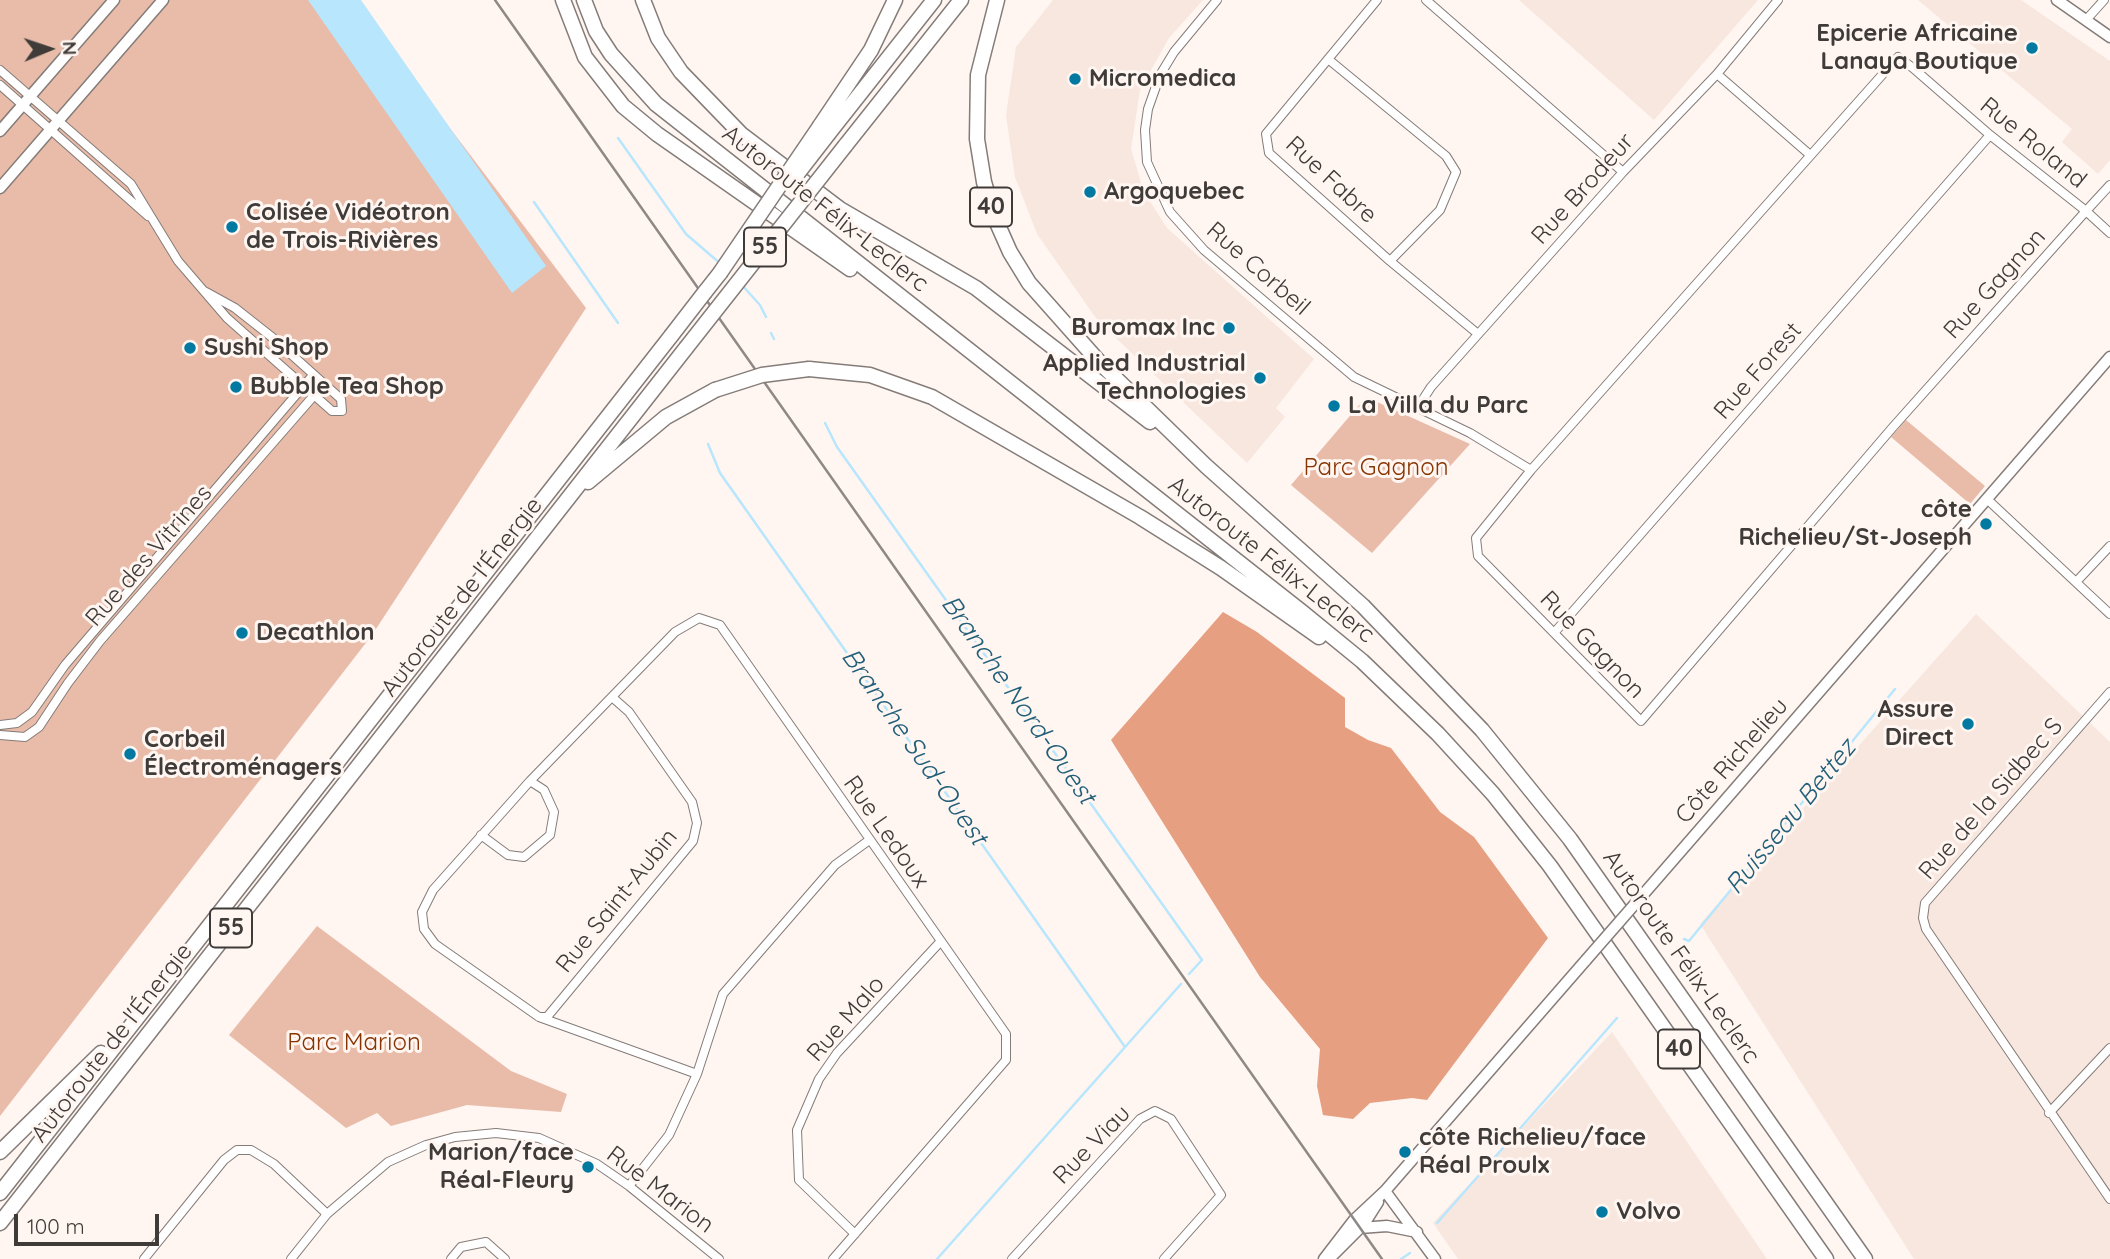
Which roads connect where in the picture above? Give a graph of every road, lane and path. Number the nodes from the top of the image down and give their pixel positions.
1 (114, 0) edge
2 (163, 0) edge
3 (562, 0) edge
4 (584, 0) edge
5 (643, 0) edge
6 (895, 0) edge
7 (934, 0) edge
8 (961, 0) edge
9 (997, 0) edge
10 (1217, 0) edge
11 (1377, 0) edge
12 (1426, 0) edge
13 (1778, 0) edge
14 (2057, 0) edge
15 (2104, 0) edge
16 (2086, 20) junction
17 (2110, 37) edge
18 (1898, 57) joint
19 (1328, 59) junction
20 (0, 70) edge
21 (1717, 74) junction
22 (0, 85) edge
23 (26, 100) junction
24 (59, 120) junction
25 (824, 130) junction
26 (0, 131) edge
27 (50, 131) junction
28 (1990, 135) junction
29 (1809, 154) junction
30 (1622, 172) junction
31 (2110, 185) edge
32 (0, 188) edge
33 (2086, 211) junction
34 (156, 223) junction
35 (2110, 233) edge
36 (1390, 261) junction
37 (206, 292) junction
38 (1478, 334) junction
39 (2110, 357) edge
40 (313, 375) junction
41 (324, 384) junction
42 (303, 386) junction
43 (314, 395) junction
44 (1035, 403) junction
45 (1418, 407) junction
46 (1206, 466) junction
47 (1531, 470) junction
48 (568, 498) junction
49 (1988, 500) junction
50 (2110, 546) edge
51 (2076, 582) junction
52 (2110, 614) edge
53 (1554, 632) junction
54 (1386, 683) junction
55 (2110, 692) edge
56 (612, 697) junction
57 (0, 725) edge
58 (0, 735) edge
59 (530, 782) junction
60 (481, 835) junction
61 (868, 841) junction
62 (941, 941) junction
63 (539, 1017) junction
64 (131, 1026) junction
65 (2110, 1048) edge
66 (697, 1074) junction
67 (2049, 1113) junction
68 (0, 1152) edge
69 (629, 1185) junction
70 (1385, 1191) junction
71 (0, 1193) edge
72 (2110, 1199) edge
73 (327, 1214) junction
74 (0, 1223) edge
75 (1360, 1228) junction
76 (1417, 1233) junction
77 (855, 1234) junction
78 (144, 1259) edge
79 (291, 1259) edge
80 (451, 1259) edge
81 (505, 1259) edge
82 (719, 1259) edge
83 (834, 1259) edge
84 (1012, 1259) edge
85 (1164, 1259) edge
86 (1326, 1259) edge
87 (1435, 1259) edge
88 (1826, 1259) edge
89 (1865, 1259) edge

1 - 23 street
2 - 24 street
3 - 44 highway
4 - 44 highway, Autoroute Félix-Leclerc / 40
5 - 46 highway
6 - 25 highway
7 - 25 highway
8 - 48 highway, Autoroute de l'Énergie / 55, bridge
9 - 46 highway, Autoroute Félix-Leclerc / 40
10 - 45 street, Rue Corbeil
11 - 19 street, Rue Fabre
12 - 30 street
13 - 21 street, Rue Brodeur
14 - 16 street
15 - 16 street
16 - 17 street
18 - 28 street, Rue Roland
18 - 29 street, Rue Gagnon
19 - 36 street, Rue Fabre
19 - 36 street
20 - 23 street
21 - 29 street
21 - 30 street, Rue Brodeur
22 - 23 street
23 - 24 street
23 - 26 street
23 - 27 street
24 - 27 street
24 - 34 street
25 - 64 highway, Autoroute de l'Énergie / 55, bridge
27 - 32 street
27 - 34 street
28 - 33 street, Rue Roland
28 - 53 street, Rue Forest
29 - 47 street, Rue Gagnon
30 - 38 street, Rue Brodeur
31 - 33 street, Rue Gagnon
33 - 35 street, Rue Roland
33 - 53 street, Rue Gagnon
34 - 37 street
36 - 38 street, Rue Fabre
37 - 40 street
37 - 42 street
38 - 45 street, Rue Brodeur
39 - 49 street, Côte Richelieu
40 - 41 street
40 - 42 street, Rue des Vitrines
41 - 43 street, Rue des Vitrines
41 - 43 street
42 - 43 street
42 - 57 street, Rue des Vitrines
43 - 58 street, Rue des Vitrines
44 - 54 highway, Autoroute Félix-Leclerc / 40
45 - 47 street, Rue Corbeil
46 - 89 highway, Autoroute Félix-Leclerc / 40
47 - 53 street, Rue Gagnon
48 - 54 highway, bridge
48 - 74 highway, Autoroute de l'Énergie / 55
49 - 51 street
49 - 70 street, Côte Richelieu, bridge
50 - 51 street
51 - 52 street
54 - 88 highway, Autoroute Félix-Leclerc / 40
55 - 67 street, Rue de la Sidbec S
56 - 59 street, Rue Ledoux
56 - 61 street, Rue Ledoux
56 - 63 street, Rue Saint-Aubin
59 - 60 street, Rue Ledoux
59 - 60 street
60 - 63 street, Rue Ledoux
61 - 62 street, Rue Ledoux
61 - 66 street
62 - 77 street, Rue Malo
62 - 77 street, Rue Ledoux
63 - 66 street, Rue Ledoux
64 - 68 highway
64 - 71 highway, Autoroute de l'Énergie / 55
65 - 67 street
66 - 69 street
67 - 72 street, Rue de la Sidbec S
69 - 73 street, Rue Marion
69 - 82 street, Rue Marion
70 - 75 street, Côte Richelieu
70 - 76 street
70 - 86 street, Côte Richelieu
73 - 78 street
73 - 79 street, Rue Marion
75 - 76 street
75 - 86 street, Côte Richelieu
76 - 87 street
77 - 83 street, Rue Ledoux
80 - 81 street
84 - 85 street, Rue Viau

